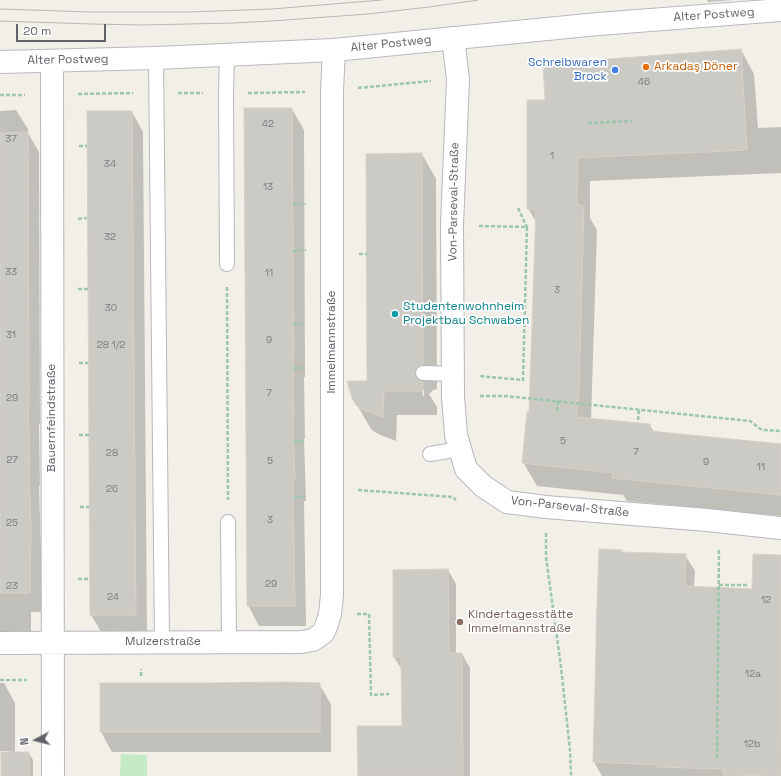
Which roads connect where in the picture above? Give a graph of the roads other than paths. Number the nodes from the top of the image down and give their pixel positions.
1 (781, 10) edge
2 (453, 38) junction
3 (334, 50) junction
4 (227, 55) junction
5 (156, 58) junction
6 (52, 61) junction
7 (0, 62) edge
8 (227, 264) road end
9 (423, 373) dead end
10 (453, 374) junction
11 (460, 448) junction
12 (430, 454) dead end
13 (228, 522) road end
14 (781, 528) edge
15 (326, 623) joint
16 (162, 642) junction
17 (229, 642) junction
18 (0, 643) edge
19 (52, 643) junction
20 (53, 776) edge

1 - 2 street, Alter Postweg
2 - 3 street, Alter Postweg
2 - 10 street, Von-Parseval-Straße
3 - 4 street, Alter Postweg
3 - 15 street, Immelmannstraße
4 - 5 street, Alter Postweg
4 - 8 lane
5 - 6 street, Alter Postweg
5 - 16 lane
6 - 7 street, Alter Postweg
6 - 19 street, Bauernfeindstraße
9 - 10 lane
10 - 11 street, Von-Parseval-Straße
11 - 12 lane
11 - 14 street, Von-Parseval-Straße
13 - 17 lane
15 - 17 street, Mulzerstraße
16 - 17 street, Mulzerstraße
16 - 19 street, Mulzerstraße
18 - 19 street, Mulzerstraße
19 - 20 street, Bauernfeindstraße

